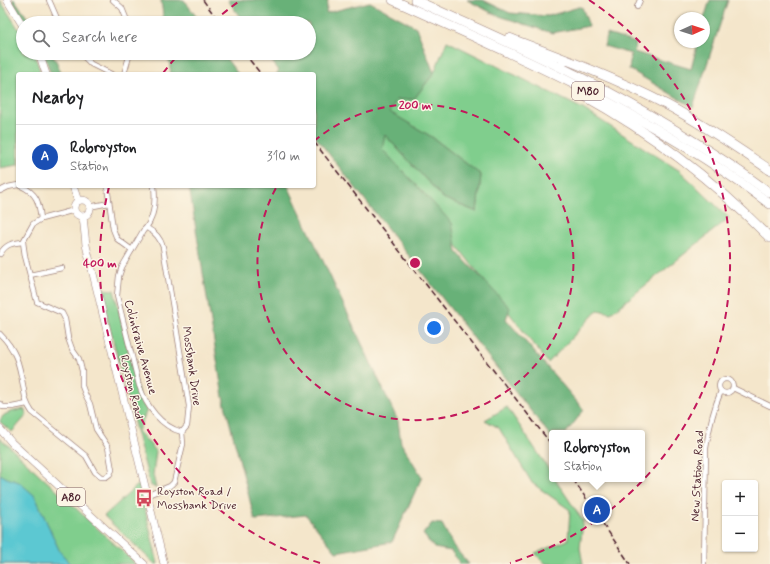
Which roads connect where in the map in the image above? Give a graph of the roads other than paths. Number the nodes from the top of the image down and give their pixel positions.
1 (7, 0) edge
2 (49, 0) edge
3 (113, 0) edge
4 (393, 0) edge
5 (415, 0) edge
6 (640, 0) edge
7 (637, 7) dead end
8 (437, 10) junction
9 (17, 16) edge
10 (57, 16) edge
11 (125, 16) edge
12 (470, 36) junction
13 (41, 60) edge
14 (87, 60) edge
15 (128, 60) edge
16 (45, 72) edge
17 (102, 72) edge
18 (125, 72) edge
19 (770, 170) edge
20 (16, 185) edge
21 (25, 188) edge
22 (74, 188) edge
23 (107, 188) edge
24 (154, 188) edge
25 (0, 191) edge
26 (770, 193) edge
27 (78, 201) junction
28 (109, 203) junction
29 (770, 204) edge
30 (89, 206) junction
31 (74, 210) junction
32 (83, 216) junction
33 (41, 218) junction
34 (147, 228) junction
35 (770, 238) edge
36 (23, 242) junction
37 (132, 250) junction
38 (0, 254) edge
39 (62, 268) dead end
40 (30, 275) junction
41 (0, 334) edge
42 (733, 388) junction
43 (721, 391) junction
44 (0, 404) edge
45 (26, 404) junction
46 (770, 406) edge
47 (0, 429) edge
48 (182, 432) junction
49 (148, 495) junction
50 (164, 563) edge
51 (144, 564) edge
52 (704, 564) edge

1 - 9 street
2 - 10 street
3 - 11 street
4 - 12 highway, M80
5 - 8 highway, M80
6 - 7 street
8 - 19 highway
8 - 26 highway, M80
12 - 29 highway, M80
12 - 35 highway
13 - 16 street
14 - 17 street
15 - 18 street
20 - 25 street
21 - 33 street
22 - 27 street
23 - 28 street
24 - 34 street, Colintraive Avenue
27 - 30 street
27 - 31 street
28 - 30 street
28 - 37 street
30 - 32 street
31 - 32 street
31 - 33 street
32 - 49 street, Royston Road
33 - 36 street
34 - 37 street, Colintraive Avenue
34 - 48 street, Mossbank Drive
36 - 38 street
36 - 40 street
37 - 48 street, Colintraive Avenue
39 - 40 street
40 - 45 street
41 - 45 street
42 - 43 street
42 - 43 street
42 - 46 street
43 - 52 street, New Station Road
44 - 45 street
47 - 51 street, A80
48 - 49 street, Mossbank Drive
49 - 50 street, Royston Road

